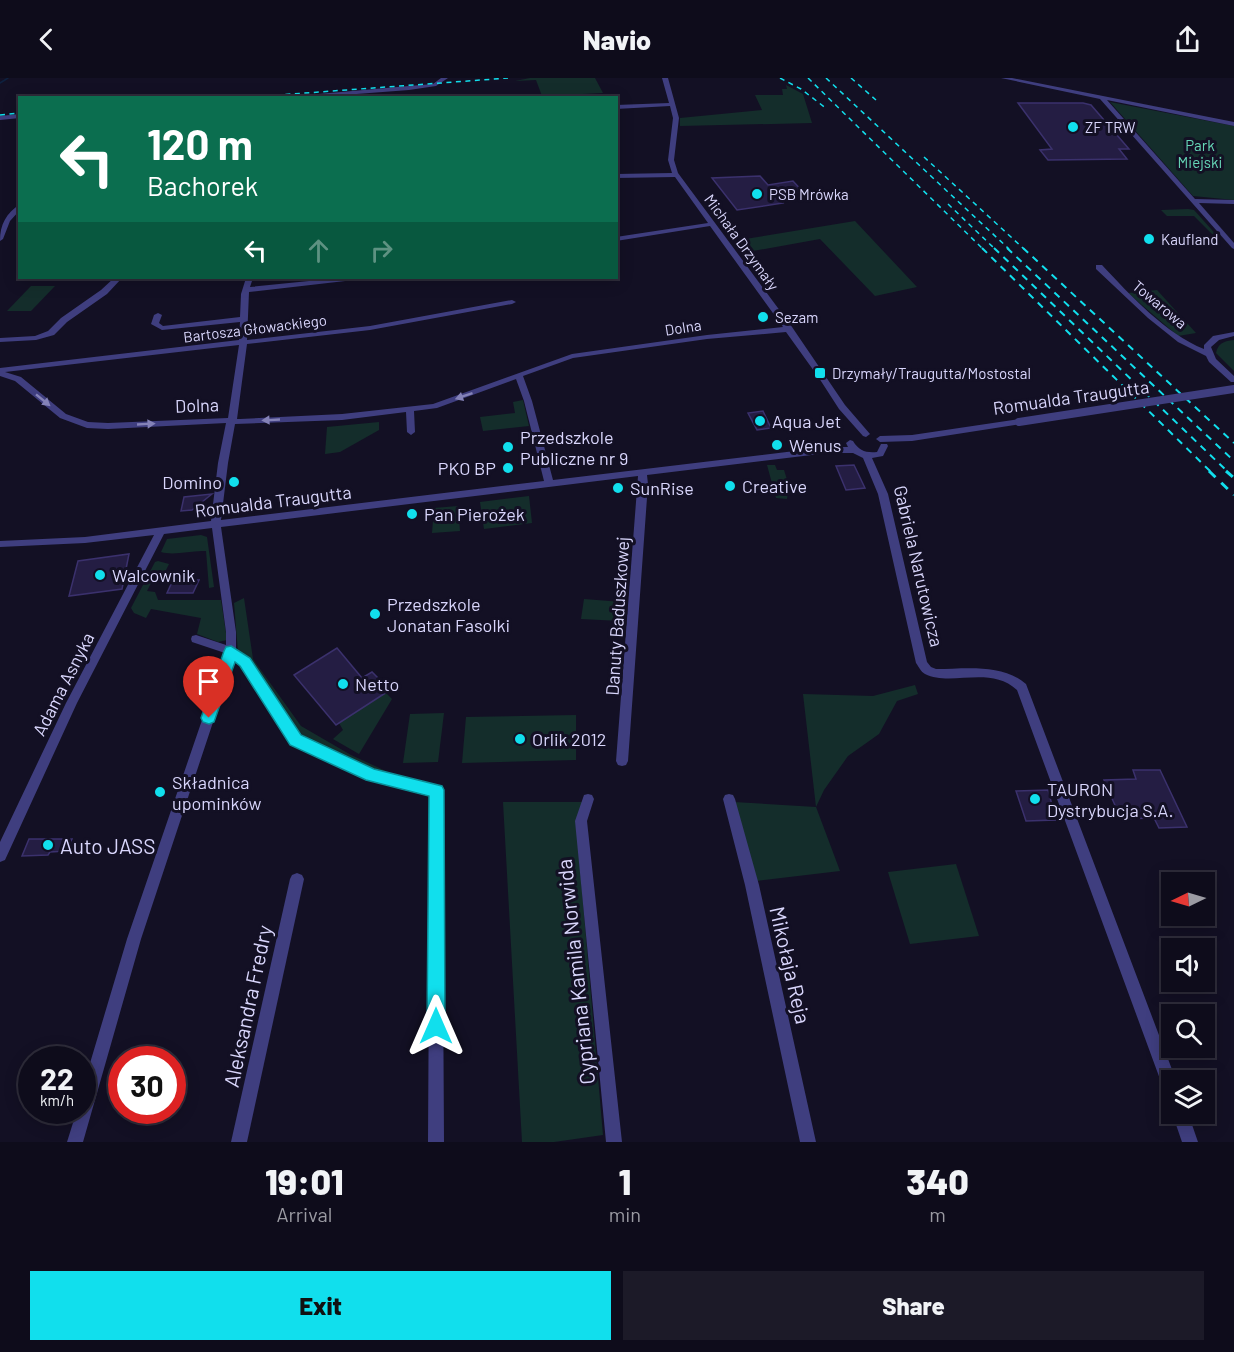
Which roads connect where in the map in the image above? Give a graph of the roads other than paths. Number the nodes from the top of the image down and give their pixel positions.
1 (445, 78) edge
2 (665, 78) edge
3 (1004, 78) edge
4 (409, 88) junction
5 (301, 96) edge
6 (397, 96) edge
7 (1102, 98) junction
8 (674, 104) junction
9 (618, 107) edge
10 (18, 116) edge
11 (0, 118) edge
12 (1234, 124) edge
13 (677, 175) junction
14 (618, 176) edge
15 (1193, 201) junction
16 (1234, 202) edge
17 (18, 208) edge
18 (712, 224) junction
19 (0, 239) edge
20 (618, 239) edge
21 (1234, 247) edge
22 (1098, 267) dead end
23 (117, 279) edge
24 (249, 279) edge
25 (345, 279) edge
26 (246, 290) junction
27 (512, 302) dead end
28 (158, 315) dead end
29 (244, 319) junction
30 (789, 329) junction
31 (1234, 334) edge
32 (0, 340) edge
33 (242, 344) junction
34 (1208, 354) junction
35 (0, 371) edge
36 (519, 376) junction
37 (1234, 380) edge
38 (1234, 389) edge
39 (842, 408) junction
40 (410, 409) junction
41 (232, 421) junction
42 (411, 432) dead end
43 (866, 434) junction
44 (853, 443) junction
45 (882, 443) junction
46 (871, 456) junction
47 (642, 473) junction
48 (549, 484) junction
49 (216, 524) junction
50 (161, 531) junction
51 (0, 544) edge
52 (196, 639) dead end
53 (231, 651) junction
54 (622, 761) dead end
55 (588, 798) dead end
56 (729, 799) dead end
57 (0, 854) edge
58 (297, 879) dead end
59 (1165, 1070) edge
60 (1184, 1124) edge
61 (75, 1142) edge
62 (239, 1142) edge
63 (436, 1142) edge
64 (614, 1142) edge
65 (808, 1142) edge
66 (1190, 1142) edge

1 - 4 street
2 - 8 street, Michała Drzymały
3 - 7 street
4 - 5 street
4 - 6 street
7 - 12 street
7 - 15 street
8 - 9 street
8 - 13 street, Michała Drzymały
10 - 11 street
13 - 14 street
13 - 18 street, Michała Drzymały
15 - 16 street
15 - 21 street
17 - 19 street
18 - 20 street
18 - 30 street, Michała Drzymały
22 - 34 street, Towarowa
23 - 32 street
24 - 26 street
25 - 26 street
26 - 29 street
27 - 33 street, Bartosza Głowackiego
28 - 29 street
29 - 33 street
30 - 36 street, Dolna
30 - 39 street, Michała Drzymały
31 - 34 street
33 - 35 street, Bartosza Głowackiego
33 - 41 street
34 - 37 street, Towarowa
35 -> 41 street, Dolna
36 -> 40 street, Dolna
36 - 48 street
38 - 45 street, Romualda Traugutta, bridge
39 - 43 street
39 - 44 street
40 -> 41 street, Dolna
40 - 42 street
41 - 49 street
43 - 44 street
43 - 45 street
44 - 46 street
44 - 47 street, Romualda Traugutta
45 - 46 street
46 - 59 street, Gabriela Narutowicza
47 - 48 street, Romualda Traugutta
47 - 54 street, Danuty Baduszkowej
48 - 49 street, Romualda Traugutta
49 - 50 street, Romualda Traugutta
49 - 53 street
50 - 51 street, Romualda Traugutta
50 - 57 street, Adama Asnyka
52 - 53 street
53 - 61 street
53 - 63 street
55 - 64 street, Cypriana Kamila Norwida
56 - 65 street, Mikołaja Reja
58 - 62 street, Aleksandra Fredry
60 - 66 street

